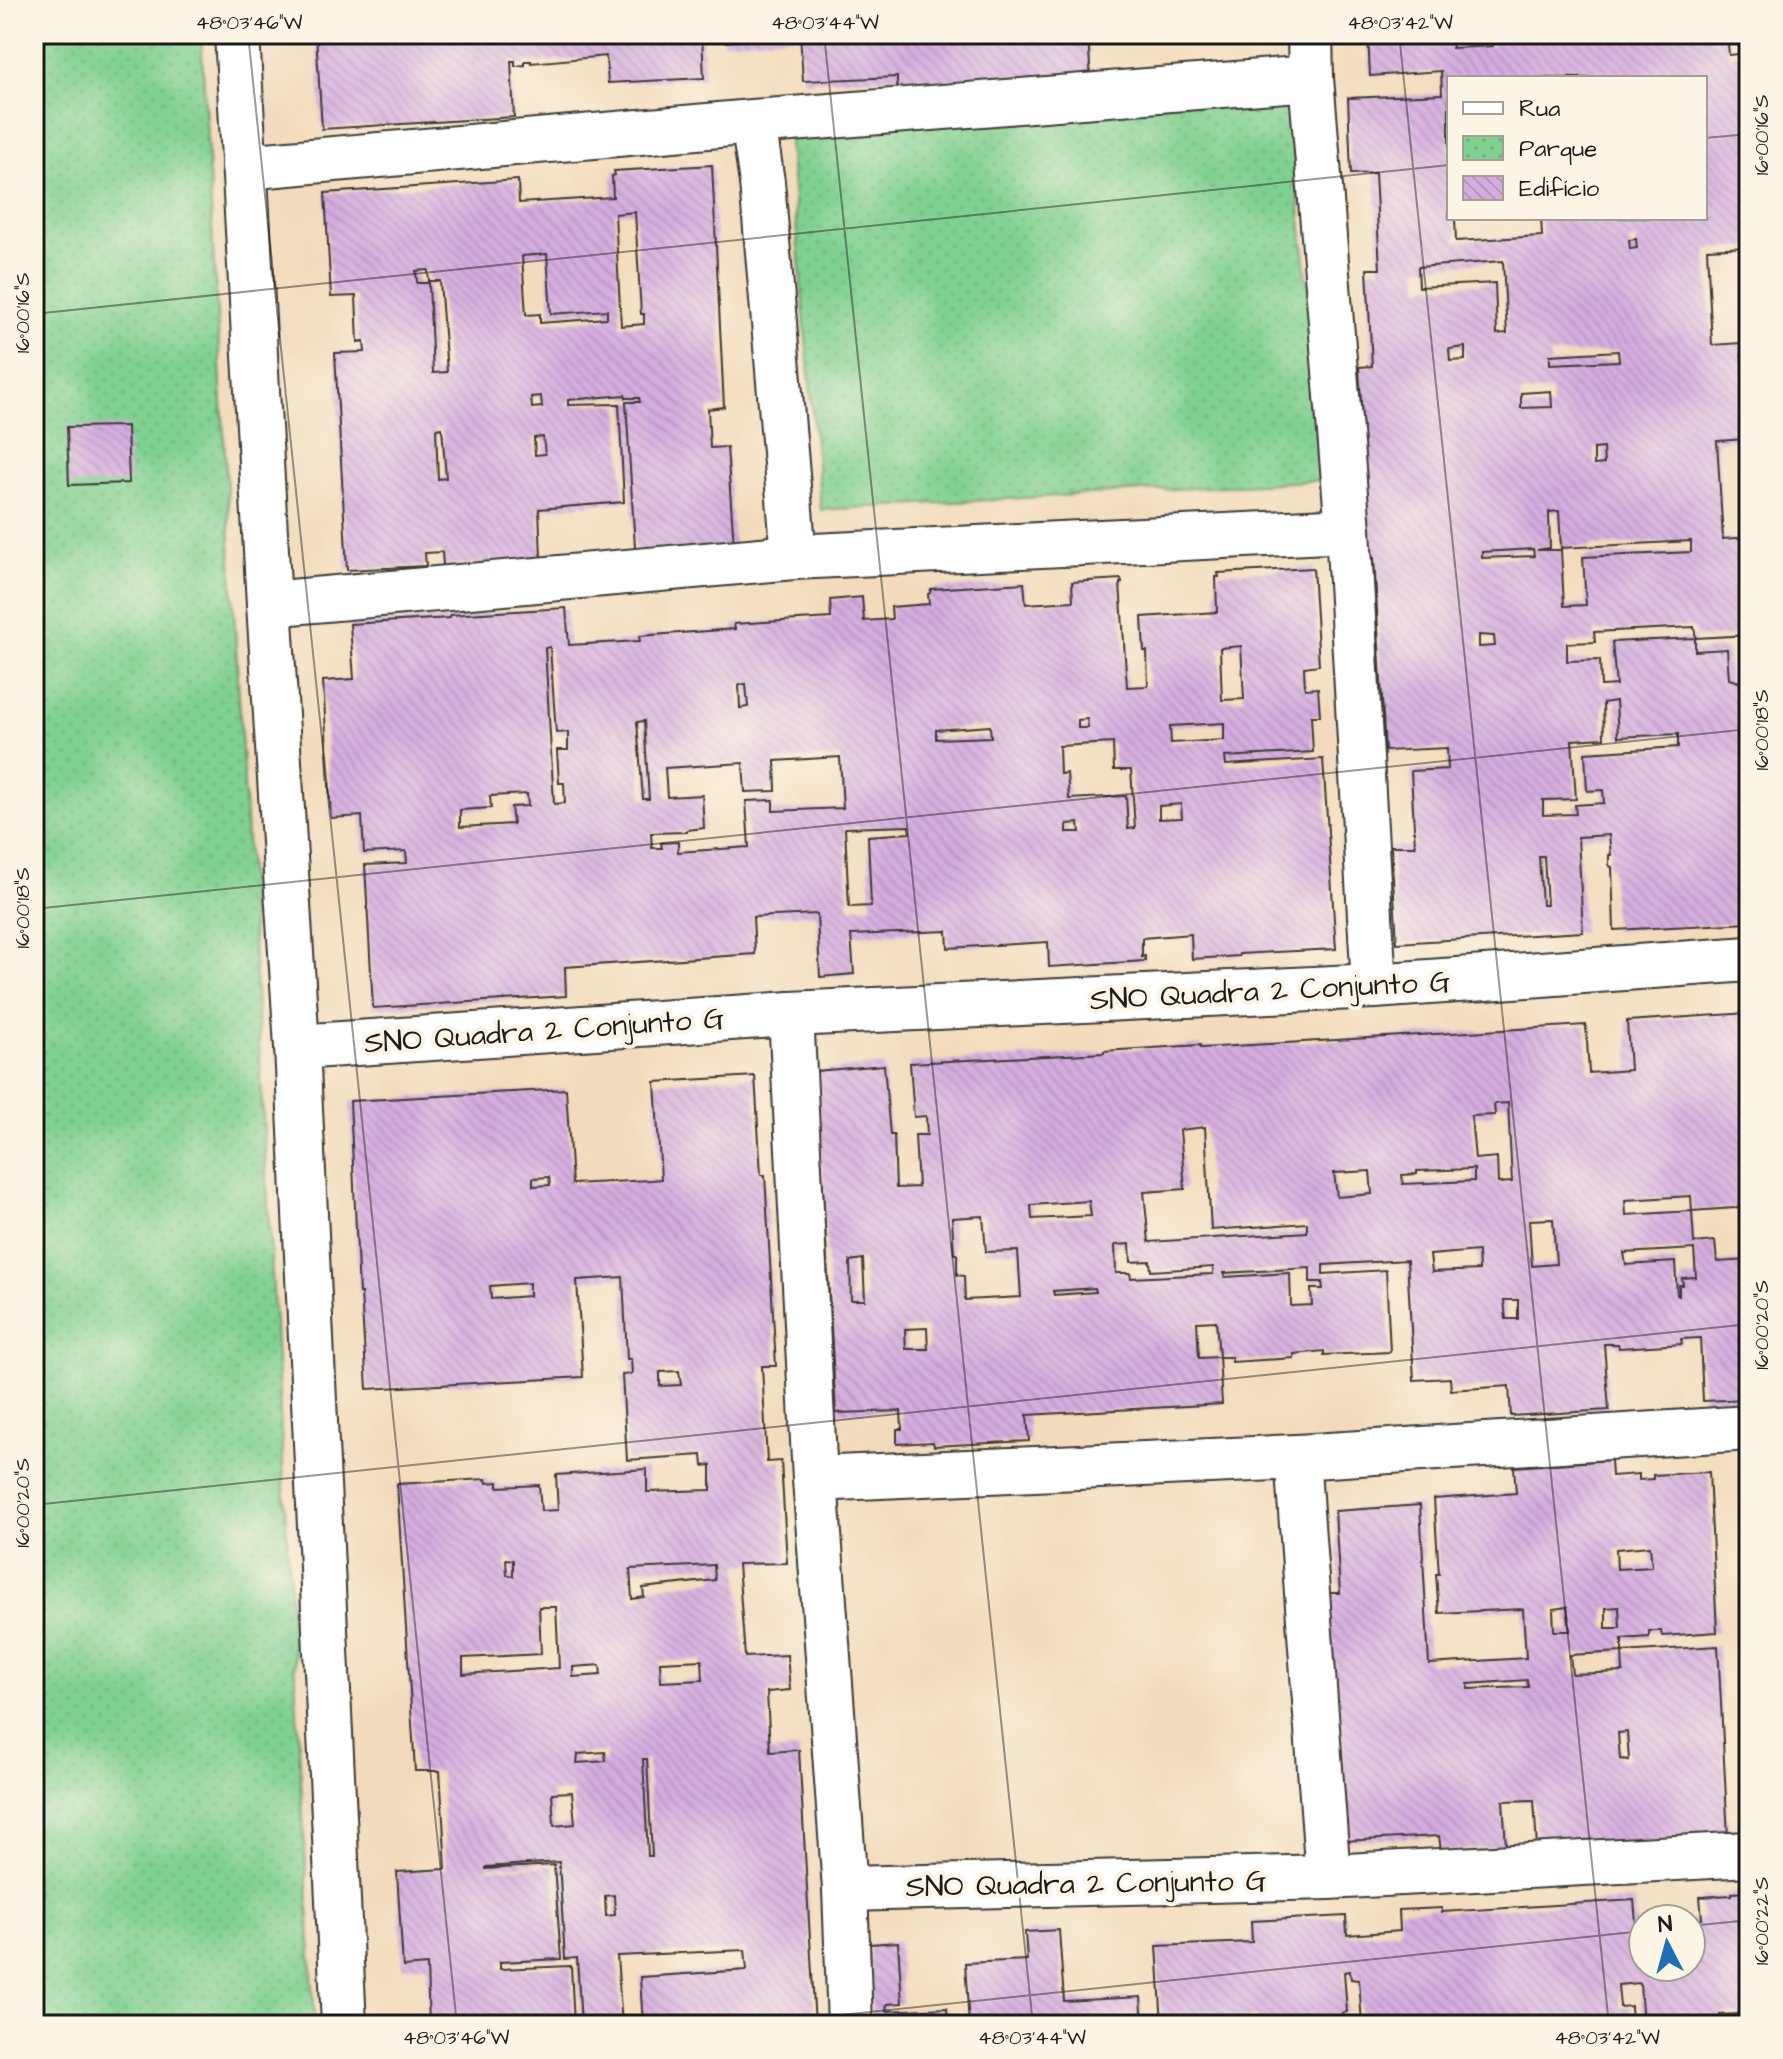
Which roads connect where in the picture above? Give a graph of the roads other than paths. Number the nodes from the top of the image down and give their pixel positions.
1 (237, 34) edge
2 (1310, 34) edge
3 (1311, 78) junction
4 (753, 122) junction
5 (244, 167) junction
6 (1348, 530) junction
7 (794, 557) junction
8 (269, 604) junction
9 (1749, 959) edge
10 (1374, 986) junction
11 (791, 1014) junction
12 (297, 1047) junction
13 (1749, 1428) edge
14 (1297, 1457) junction
15 (815, 1479) junction
16 (1749, 1854) edge
17 (1328, 1877) junction
18 (845, 1889) junction
19 (344, 2025) edge
20 (850, 2025) edge

1 - 5 street
2 - 3 street
3 - 4 street
3 - 6 street
4 - 5 street
4 - 7 street
5 - 8 street
6 - 7 street
6 - 10 street
7 - 8 street
8 - 12 street
9 - 10 street, SNO Quadra 2 Conjunto G
10 - 11 street, SNO Quadra 2 Conjunto G
11 - 12 street, SNO Quadra 2 Conjunto G
11 - 15 street
12 - 19 street
13 - 14 street
14 - 15 street
14 - 17 street
15 - 18 street
16 - 17 street, SNO Quadra 2 Conjunto G
17 - 18 street, SNO Quadra 2 Conjunto G
18 - 20 street

